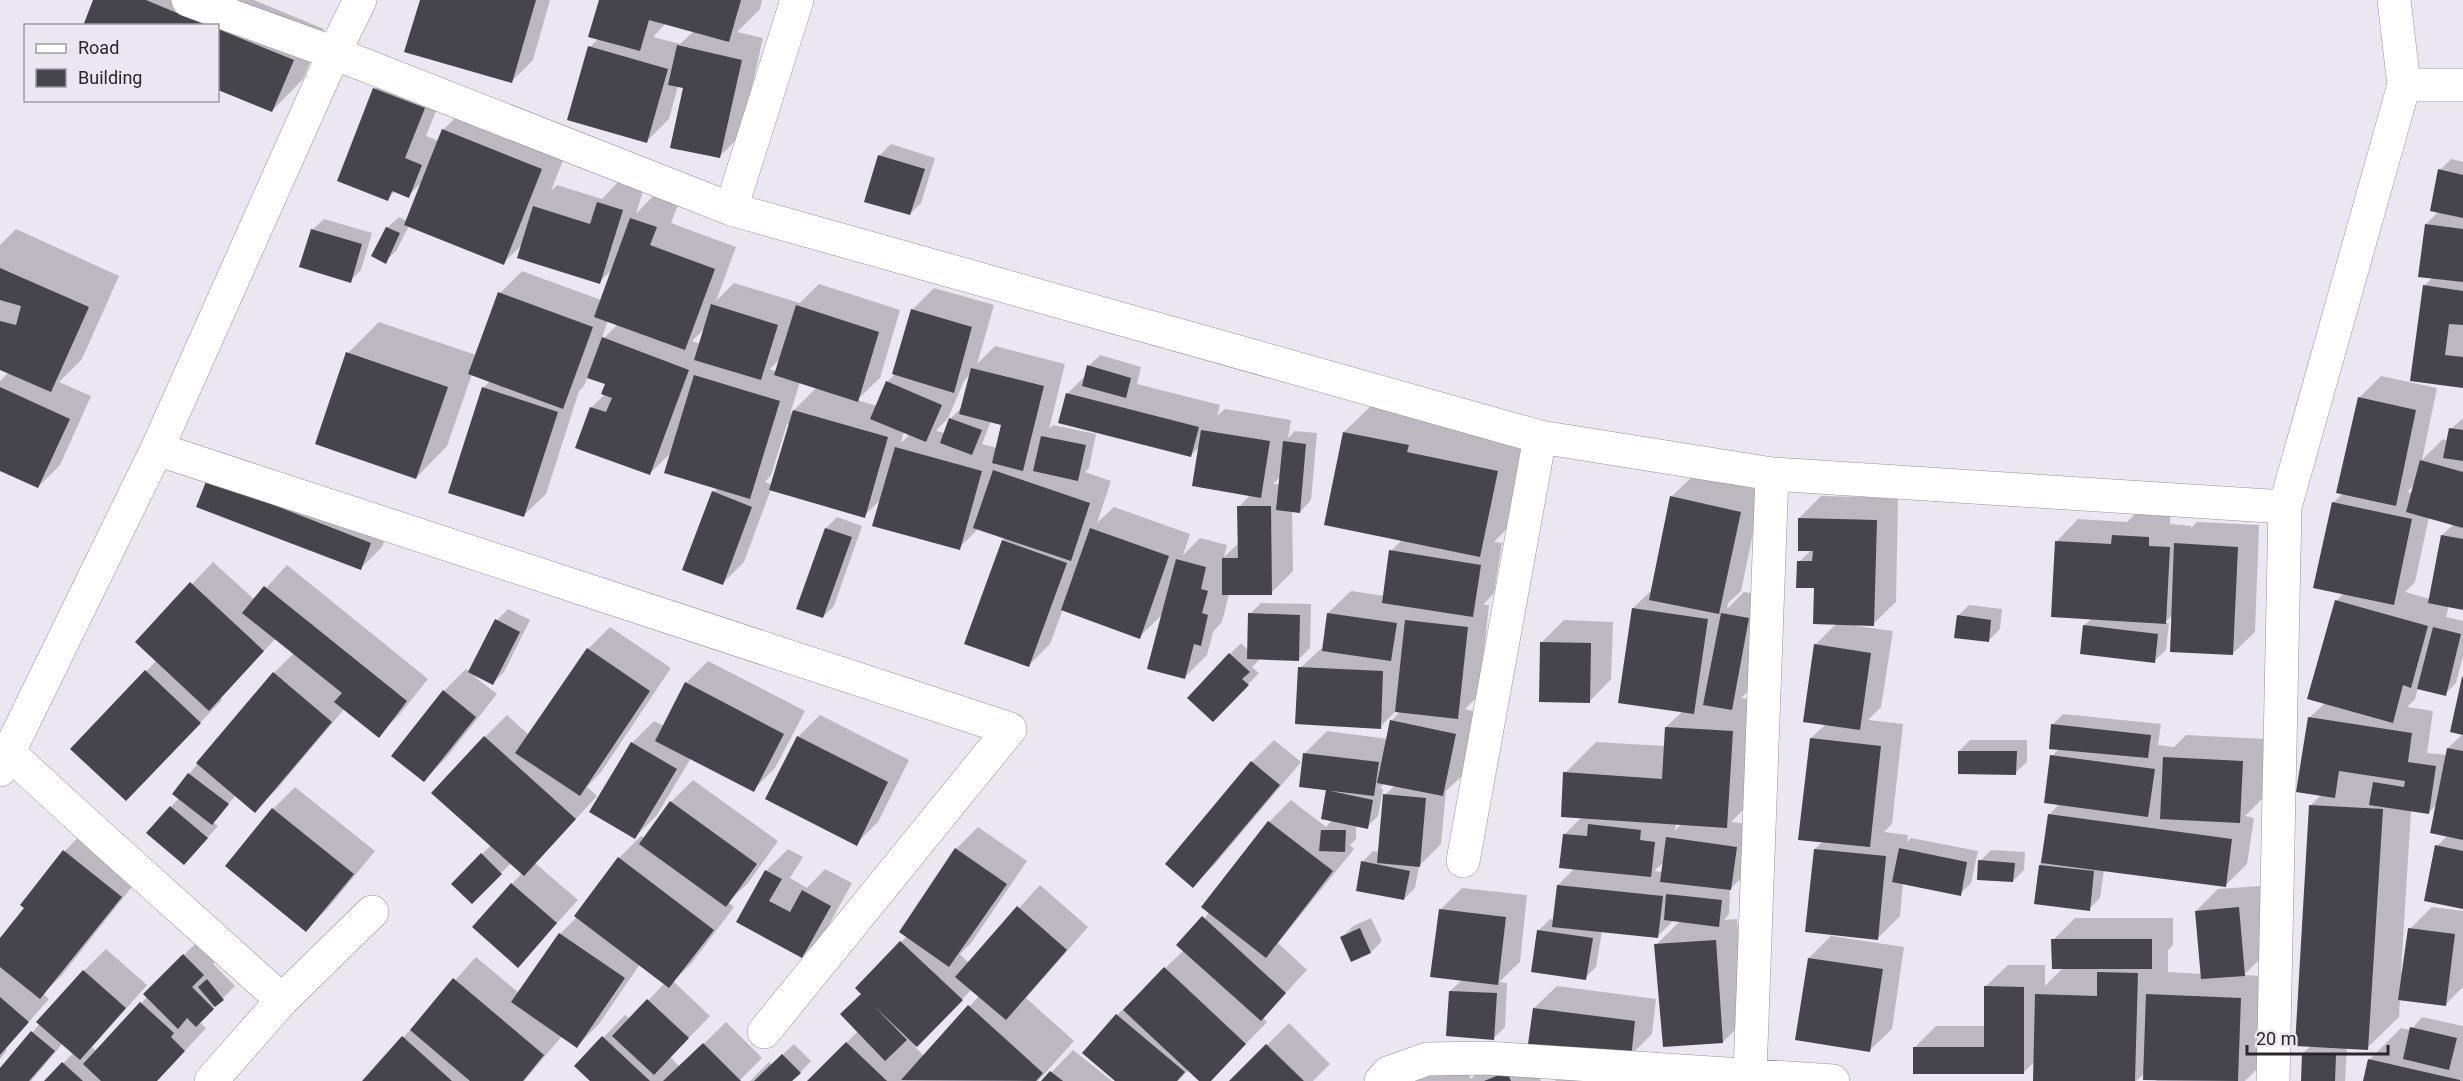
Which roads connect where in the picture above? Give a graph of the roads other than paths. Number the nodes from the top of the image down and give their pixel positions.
1 (188, 0) edge
2 (360, 0) edge
3 (797, 0) edge
4 (2394, 0) edge
5 (333, 53) junction
6 (2404, 85) junction
7 (2463, 85) edge
8 (731, 209) junction
9 (1540, 437) junction
10 (157, 449) junction
11 (1772, 474) junction
12 (2285, 507) junction
13 (5, 762) edge
14 (1463, 861) dead end
15 (372, 912) dead end
16 (282, 1000) junction
17 (764, 1032) dead end
18 (1748, 1078) edge
19 (211, 1081) edge
20 (1381, 1081) edge
21 (1833, 1081) edge
22 (2273, 1081) edge

1 - 5 street
2 - 5 street
3 - 8 street
4 - 6 street
5 - 8 street
5 - 10 street
6 - 7 street
6 - 12 street
8 - 9 street
9 - 11 street
9 - 14 street
10 - 13 street
10 - 17 street
11 - 12 street
11 - 18 street
12 - 22 street
13 - 16 street
15 - 16 street
16 - 19 street
18 - 20 street
18 - 21 street

